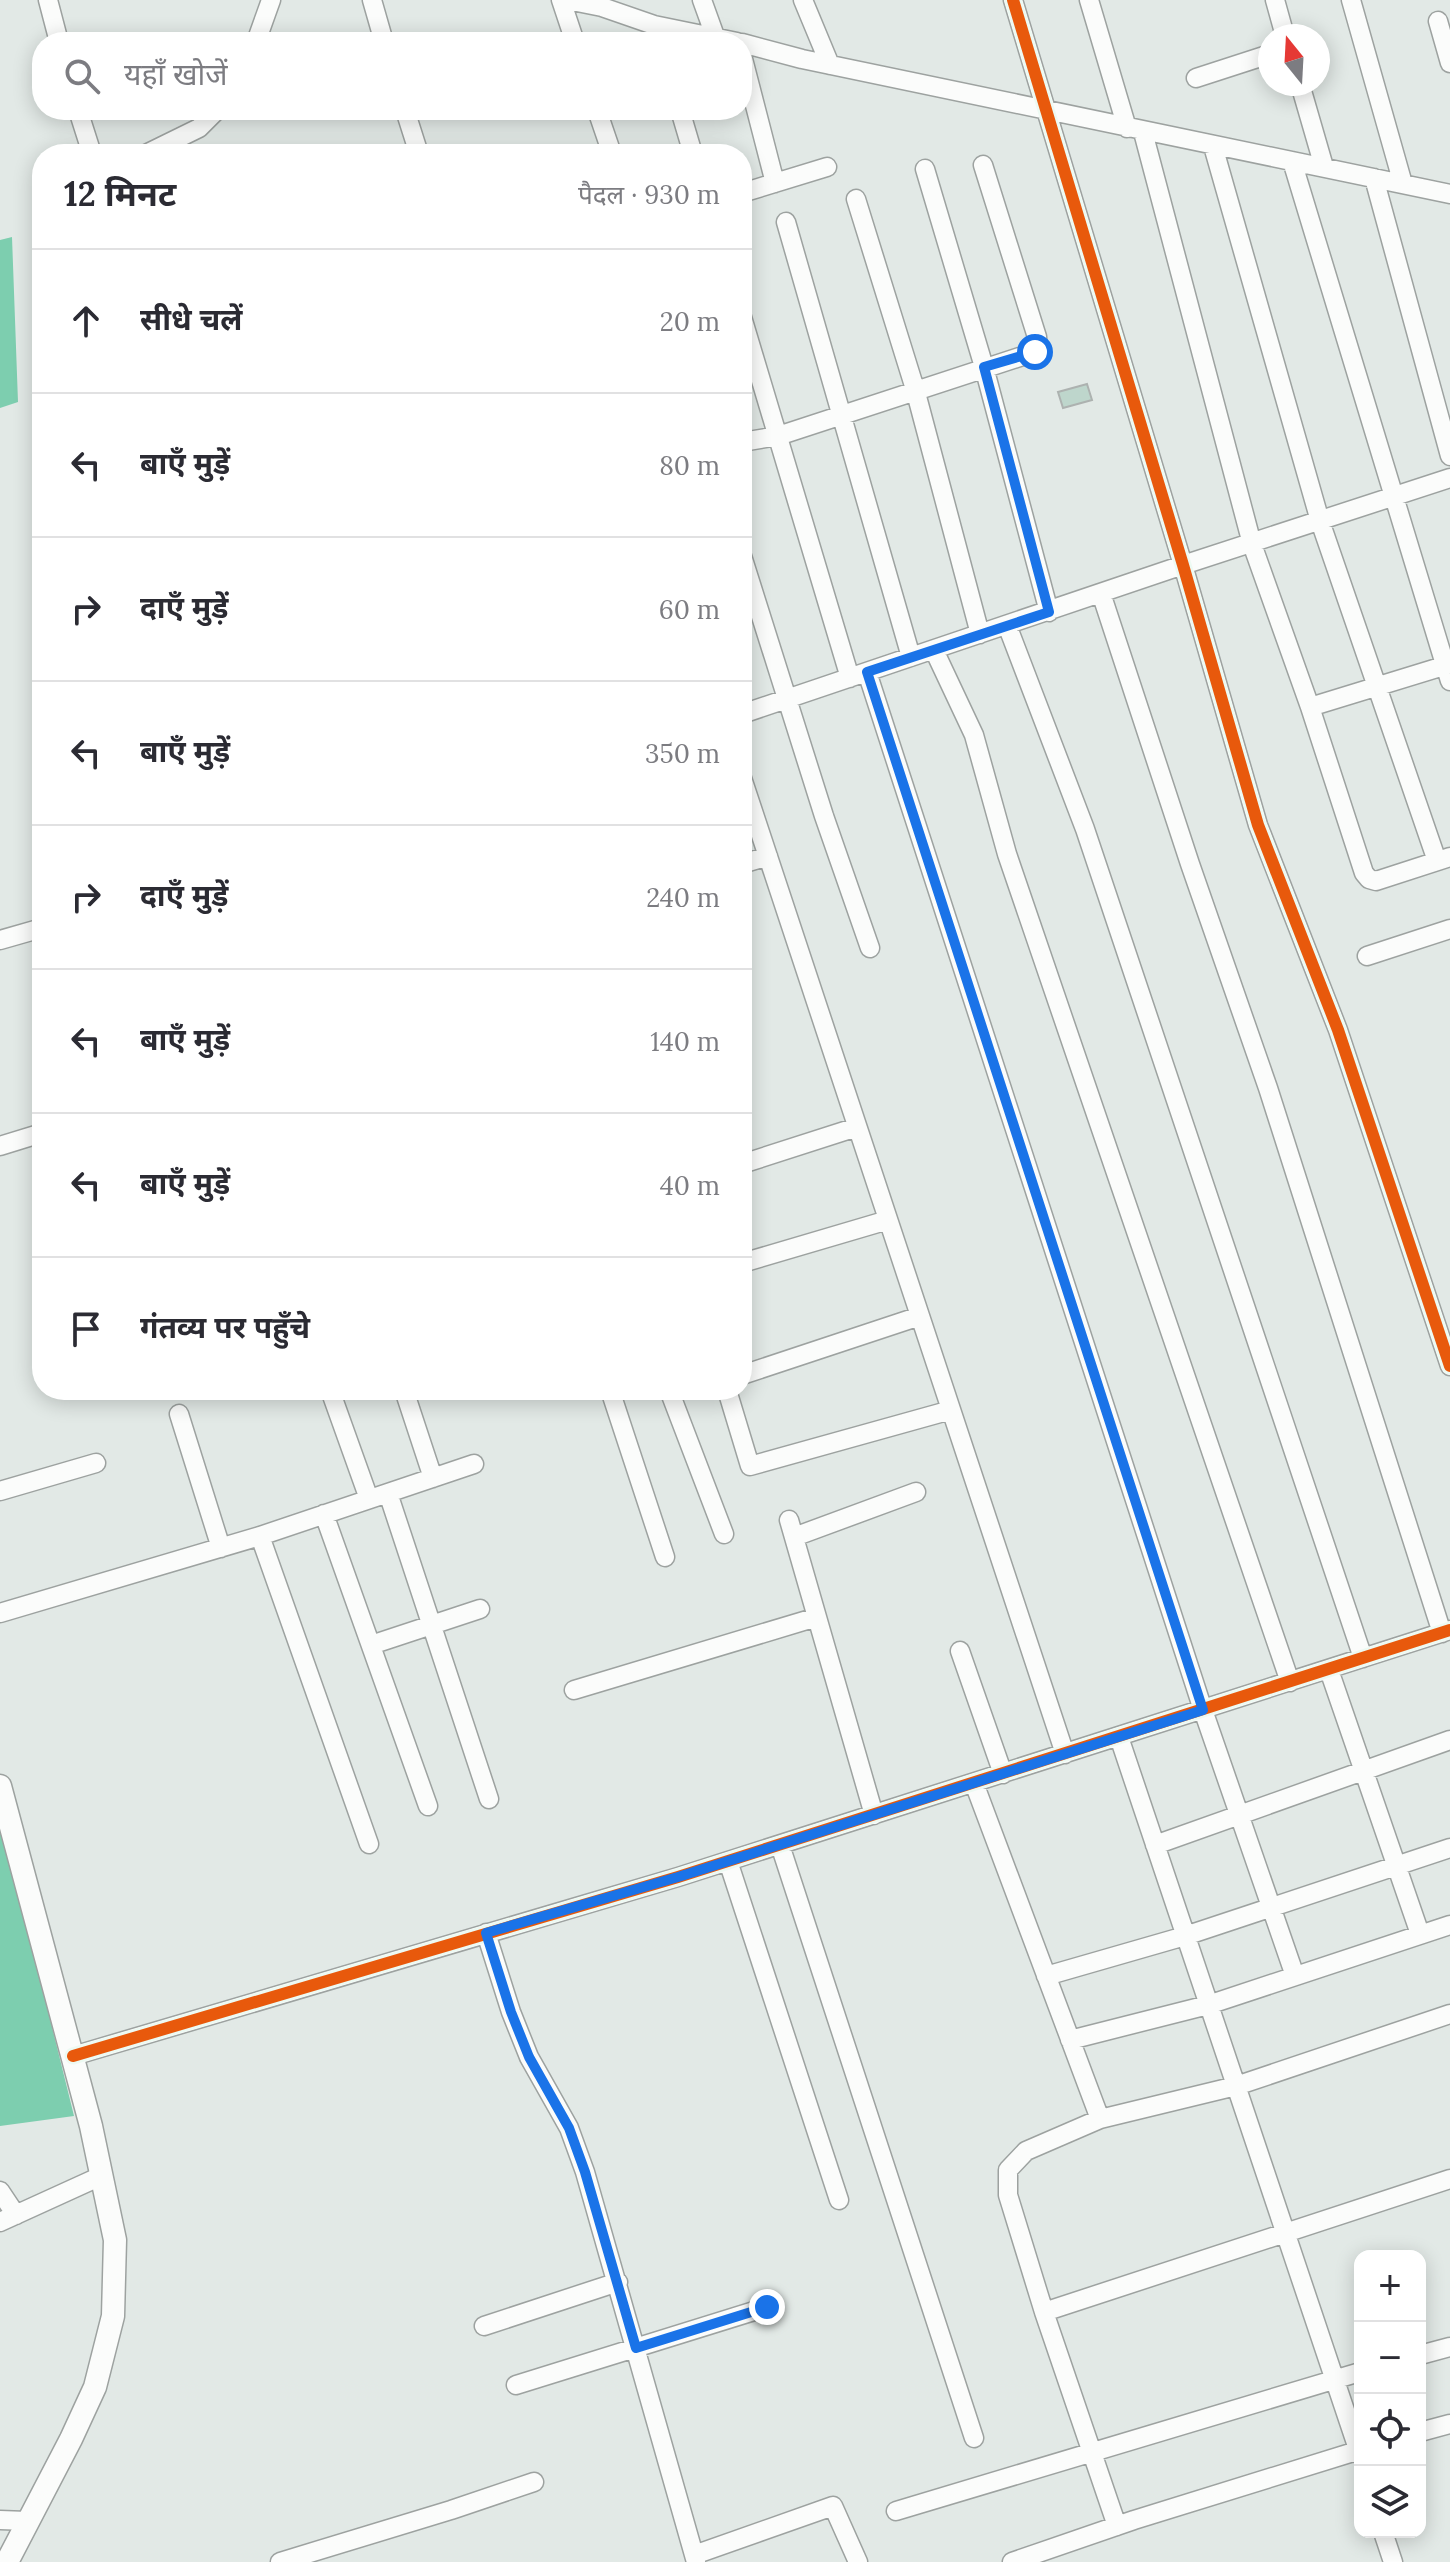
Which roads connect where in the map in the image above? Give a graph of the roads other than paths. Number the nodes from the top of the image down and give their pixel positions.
1 (48, 0) edge
2 (271, 0) edge
3 (372, 0) edge
4 (564, 0) edge
5 (702, 0) edge
6 (803, 0) edge
7 (1013, 0) edge
8 (1089, 0) edge
9 (1275, 0) edge
10 (1351, 0) edge
11 (600, 4) edge
12 (1438, 21) dead end
13 (1282, 24) edge
14 (56, 32) edge
15 (260, 32) edge
16 (381, 32) edge
17 (572, 32) edge
18 (654, 32) edge
19 (714, 32) edge
20 (752, 46) edge
21 (1258, 58) edge
22 (1450, 63) edge
23 (830, 65) junction
24 (1196, 78) dead end
25 (752, 94) edge
26 (1303, 96) edge
27 (1047, 111) junction
28 (81, 120) edge
29 (207, 120) edge
30 (408, 120) edge
31 (600, 120) edge
32 (683, 120) edge
33 (1135, 130) junction
34 (89, 144) edge
35 (166, 144) edge
36 (416, 144) edge
37 (609, 144) edge
38 (690, 144) edge
39 (1213, 146) junction
40 (1292, 161) junction
41 (983, 165) dead end
42 (827, 167) dead end
43 (1324, 167) junction
44 (925, 169) dead end
45 (1374, 178) junction
46 (775, 183) junction
47 (1403, 184) junction
48 (752, 190) edge
49 (1450, 194) edge
50 (856, 199) dead end
51 (786, 222) dead end
52 (752, 350) edge
53 (984, 367) junction
54 (915, 389) junction
55 (841, 415) junction
56 (778, 436) junction
57 (752, 440) edge
58 (1450, 456) edge
59 (1450, 478) edge
60 (1392, 497) junction
61 (1320, 521) junction
62 (1252, 544) junction
63 (1183, 565) junction
64 (752, 587) edge
65 (1101, 593) junction
66 (1049, 612) junction
67 (1007, 625) junction
68 (980, 634) junction
69 (934, 650) junction
70 (911, 657) junction
71 (1448, 670) edge
72 (858, 675) junction
73 (1376, 686) junction
74 (788, 698) junction
75 (1310, 707) junction
76 (752, 711) edge
77 (752, 808) edge
78 (768, 856) junction
79 (1443, 859) edge
80 (752, 861) edge
81 (1450, 929) edge
82 (32, 931) edge
83 (0, 940) edge
84 (870, 948) dead end
85 (1367, 956) dead end
86 (857, 1127) junction
87 (32, 1136) edge
88 (0, 1146) edge
89 (752, 1161) edge
90 (888, 1220) junction
91 (752, 1260) edge
92 (920, 1316) junction
93 (1450, 1366) edge
94 (752, 1372) edge
95 (334, 1400) edge
96 (407, 1400) edge
97 (613, 1400) edge
98 (673, 1400) edge
99 (730, 1400) edge
100 (951, 1410) junction
101 (179, 1414) dead end
102 (96, 1463) dead end
103 (474, 1464) dead end
104 (433, 1478) junction
105 (0, 1491) edge
106 (916, 1492) dead end
107 (388, 1493) junction
108 (369, 1499) junction
109 (324, 1514) junction
110 (724, 1534) dead end
111 (260, 1536) junction
112 (221, 1548) junction
113 (665, 1557) dead end
114 (480, 1609) dead end
115 (0, 1613) edge
116 (817, 1617) junction
117 (432, 1626) junction
118 (1446, 1632) edge
119 (371, 1645) junction
120 (960, 1651) dead end
121 (1363, 1658) junction
122 (1329, 1670) junction
123 (1290, 1682) junction
124 (574, 1690) dead end
125 (1203, 1710) junction
126 (1119, 1737) junction
127 (1450, 1740) edge
128 (1065, 1754) junction
129 (1364, 1772) junction
130 (1003, 1774) junction
131 (974, 1783) junction
132 (0, 1786) edge
133 (489, 1799) dead end
134 (428, 1806) dead end
135 (1239, 1814) junction
136 (874, 1815) junction
137 (369, 1844) dead end
138 (780, 1845) junction
139 (1155, 1845) junction
140 (1450, 1848) edge
141 (728, 1861) junction
142 (1395, 1866) junction
143 (1271, 1907) junction
144 (1450, 1925) edge
145 (486, 1933) junction
146 (1420, 1934) junction
147 (1185, 1936) junction
148 (1046, 1976) junction
149 (1295, 1976) junction
150 (1208, 2005) junction
151 (1450, 2014) edge
152 (1070, 2040) junction
153 (73, 2056) junction
154 (1236, 2086) junction
155 (1100, 2119) junction
156 (101, 2176) junction
157 (1450, 2179) edge
158 (0, 2191) edge
159 (839, 2200) dead end
160 (8, 2219) edge
161 (1285, 2232) junction
162 (618, 2282) junction
163 (767, 2307) dead end
164 (1044, 2312) junction
165 (484, 2326) dead end
166 (1450, 2347) edge
167 (636, 2348) junction
168 (1426, 2353) edge
169 (1354, 2374) edge
170 (1334, 2379) junction
171 (516, 2385) dead end
172 (1450, 2424) edge
173 (1426, 2430) edge
174 (1354, 2435) edge
175 (974, 2438) dead end
176 (1091, 2454) junction
177 (1354, 2454) edge
178 (534, 2482) dead end
179 (896, 2511) dead end
180 (0, 2520) edge
181 (27, 2521) junction
182 (1117, 2526) junction
183 (1385, 2538) edge
184 (695, 2559) edge
185 (7, 2562) edge
186 (280, 2562) edge
187 (858, 2562) edge
188 (1012, 2562) edge
189 (1393, 2562) edge

1 - 14 street
2 - 15 street
3 - 16 street
4 - 11 street
4 - 17 street
5 - 19 street
6 - 23 street
7 - 27 street
8 - 33 street
9 - 13 street
10 - 47 street
11 - 18 street
12 - 22 street
20 - 23 street
21 - 24 street
23 - 27 street
25 - 46 street
26 - 43 street
27 - 33 street
27 - 63 street
28 - 34 street
29 - 35 street
30 - 36 street
31 - 37 street
32 - 38 street
33 - 39 street
33 - 62 street
39 - 40 street
39 - 61 street
40 - 43 street
40 - 60 street
41 - 53 street
42 - 46 street
43 - 45 street
44 - 53 street
45 - 47 street
45 - 58 street
46 - 48 street
47 - 49 street
50 - 54 street
51 - 55 street
52 - 56 street
53 - 54 street
53 - 66 street
54 - 55 street
54 - 68 street
55 - 56 street
55 - 70 street
56 - 57 street
56 - 72 street
59 - 60 street
60 - 61 street
60 - 71 street
61 - 62 street
61 - 73 street
62 - 63 street
62 - 75 street
63 - 65 street
63 - 93 street
64 - 74 street
65 - 66 street
65 - 118 street
66 - 67 street
67 - 68 street
67 - 121 street
68 - 69 street
69 - 70 street
69 - 123 street
70 - 72 street
71 - 73 street
72 - 74 street
72 - 125 street
73 - 75 street
73 - 79 street
74 - 76 street
74 - 84 street
75 - 79 street
77 - 78 street
78 - 80 street
78 - 86 street
81 - 85 street
82 - 83 street
86 - 89 street
86 - 90 street
87 - 88 street
90 - 91 street
90 - 92 street
92 - 94 street
92 - 100 street
95 - 108 street
96 - 104 street
97 - 113 street
98 - 110 street
99 - 100 street
100 - 128 street
101 - 112 street
102 - 105 street
103 - 104 street
104 - 107 street
106 - 116 street
107 - 108 street
107 - 117 street
108 - 109 street
109 - 111 street
109 - 119 street
111 - 112 street
111 - 137 street
112 - 115 street
114 - 117 street
116 - 124 street
116 - 136 street
117 - 119 street
117 - 133 street
118 - 121 street
119 - 134 street
120 - 130 street
121 - 122 street
122 - 123 street
122 - 129 street
123 - 125 street
125 - 126 street
125 - 135 street
126 - 128 street
126 - 139 street
127 - 129 street
128 - 130 street
129 - 135 street
129 - 142 street
130 - 131 street
131 - 136 street
131 - 148 street
132 - 153 street
135 - 139 street
135 - 143 street
136 - 138 street
138 - 141 street
138 - 175 street
139 - 147 street
140 - 142 street
141 - 145 street
141 - 159 street
142 - 143 street
142 - 146 street
143 - 147 street
143 - 149 street
144 - 146 street
145 - 153 street
145 - 162 street
146 - 149 street
147 - 148 street
147 - 150 street
148 - 152 street
149 - 150 street
150 - 152 street
150 - 154 street
151 - 154 street
152 - 155 street
153 - 156 street
154 - 155 street
154 - 161 street
155 - 164 street
156 - 160 street
156 - 181 street
157 - 161 street
158 - 160 street
161 - 164 street
161 - 170 street
162 - 165 street
162 - 167 street
163 - 167 street
164 - 176 street
166 - 168 street
167 - 171 street
167 - 184 street
169 - 170 street
170 - 174 street
170 - 176 street
172 - 173 street
176 - 179 street
176 - 182 street
177 - 182 street
178 - 186 street
180 - 181 street
181 - 185 street
182 - 188 street
183 - 189 street
184 - 187 street

